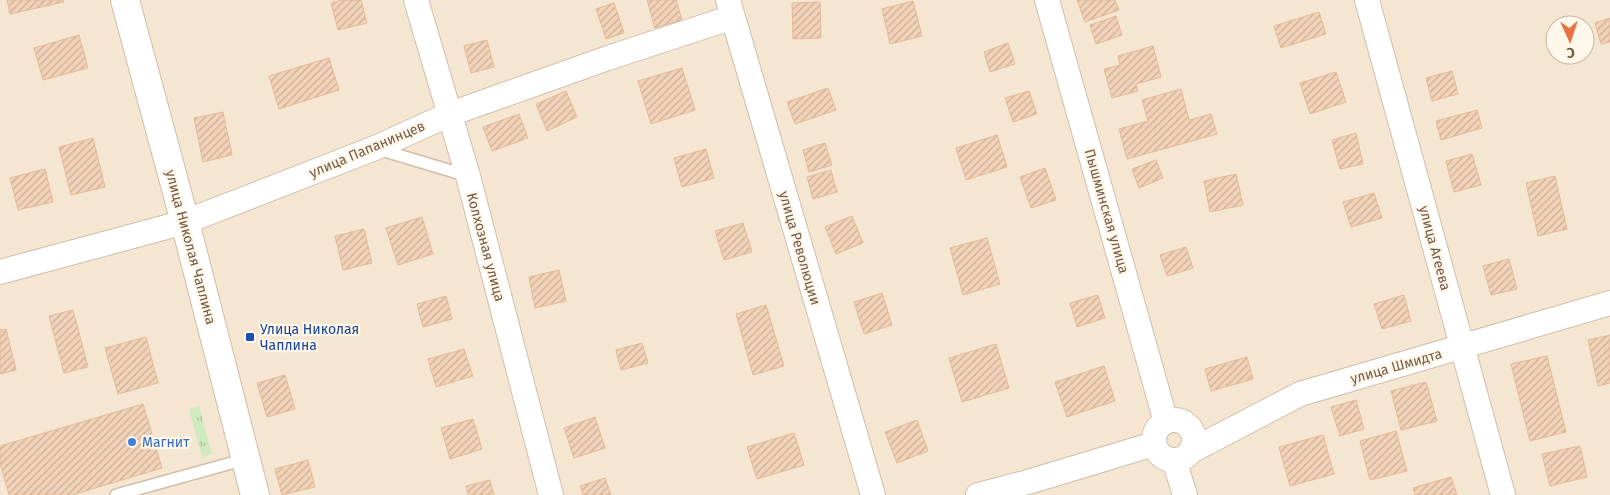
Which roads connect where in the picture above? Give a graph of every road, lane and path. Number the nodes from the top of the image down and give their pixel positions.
1 (125, 0) edge
2 (416, 0) edge
3 (1047, 0) edge
4 (1367, 0) edge
5 (730, 9) edge
6 (450, 114) junction
7 (375, 148) junction
8 (468, 176) junction
9 (185, 222) junction
10 (0, 272) edge
11 (1610, 303) edge
12 (1462, 347) junction
13 (1166, 422) junction
14 (1154, 444) junction
15 (1182, 456) junction
16 (246, 459) junction
17 (116, 495) edge
18 (255, 495) edge
19 (551, 495) edge
20 (873, 495) edge
21 (978, 495) edge
22 (1185, 495) edge
23 (1503, 495) edge

1 - 9 street, улица Николая Чаплина
2 - 6 street, Колхозная улица
3 - 13 street, Пышминская улица
4 - 12 street, улица Агеева
5 - 6 street, улица Папанинцев
5 - 20 street, улица Революции
6 - 7 street, улица Папанинцев
6 - 8 street, Колхозная улица
7 - 8 lane
7 - 9 street, улица Папанинцев
8 - 19 street, Колхозная улица
9 - 10 street, улица Папанинцев
9 - 16 street, улица Николая Чаплина
11 - 12 street, улица Шмидта
12 - 15 street, улица Шмидта
12 - 23 street, улица Агеева
13 - 14 street
13 - 15 street
14 - 15 street
14 - 21 street
15 - 22 street
16 - 17 lane
16 - 18 street, улица Николая Чаплина

